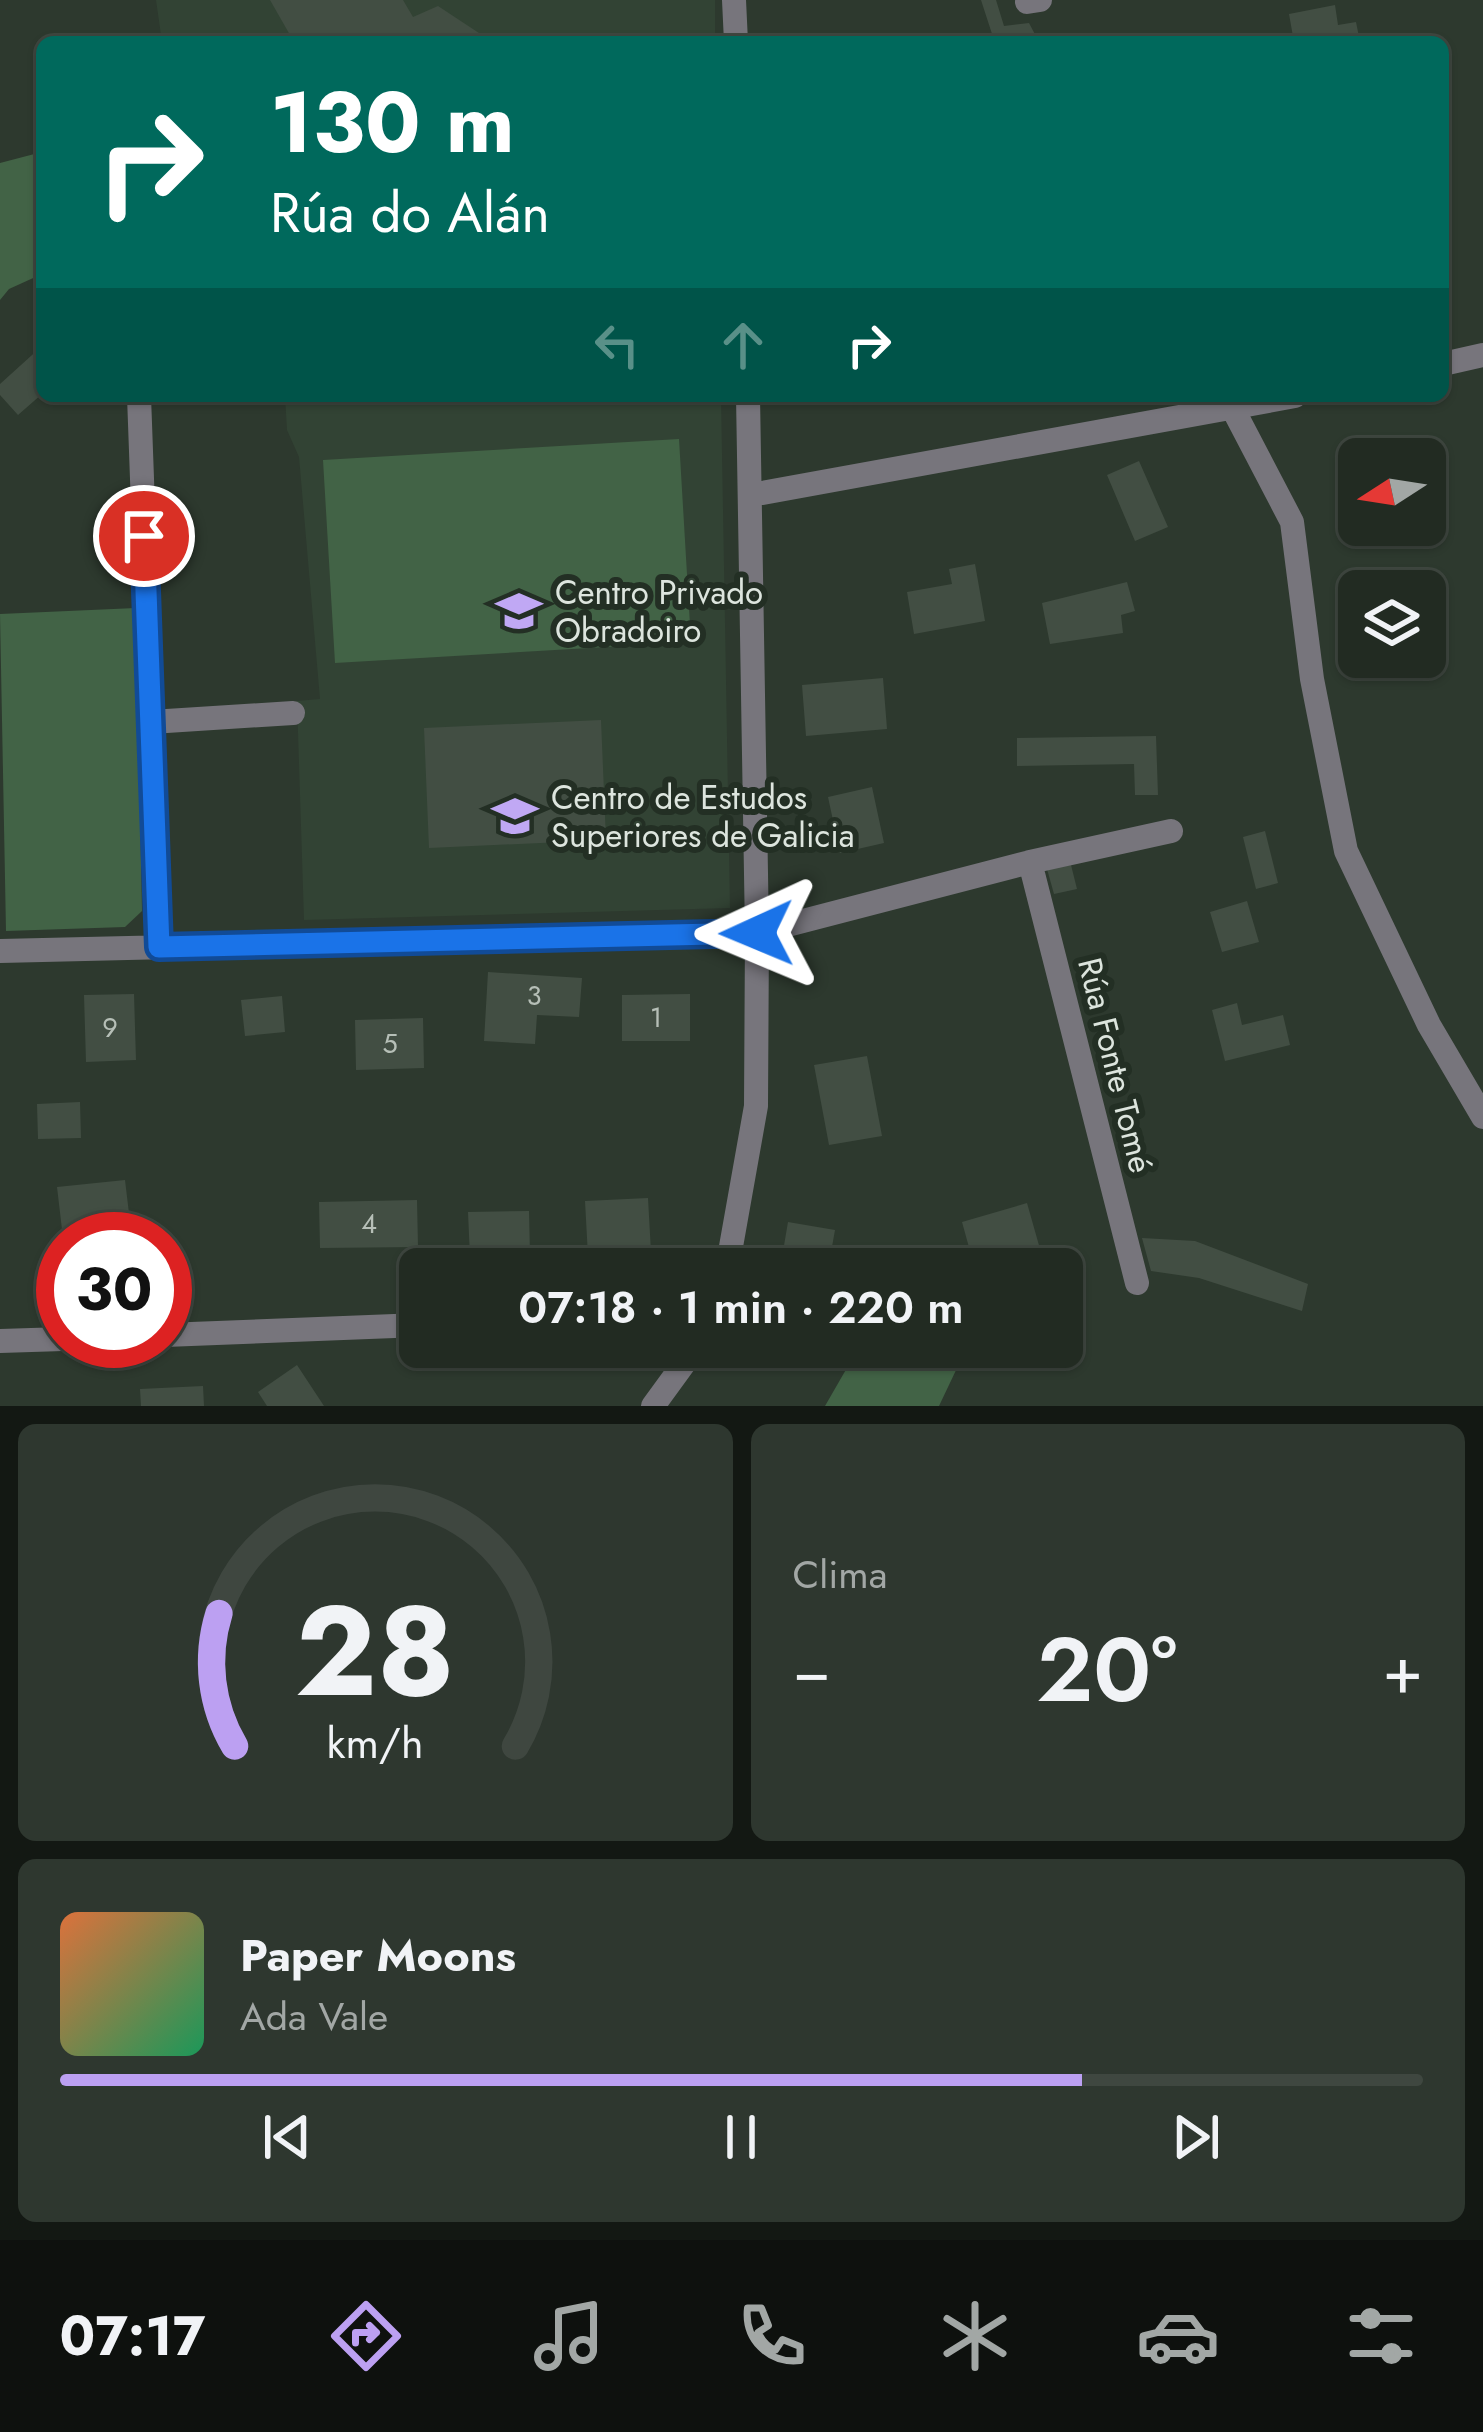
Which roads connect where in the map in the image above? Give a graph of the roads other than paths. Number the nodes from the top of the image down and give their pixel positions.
1 (734, 0) edge
2 (736, 36) edge
3 (1483, 355) edge
4 (1449, 363) edge
5 (139, 402) edge
6 (748, 402) edge
7 (1268, 402) edge
8 (1233, 410) junction
9 (751, 495) junction
10 (293, 713) dead end
11 (151, 722) junction
12 (1171, 831) dead end
13 (1030, 862) junction
14 (757, 933) junction
15 (159, 947) junction
16 (0, 951) edge
17 (1483, 1117) edge
18 (731, 1248) edge
19 (1137, 1283) dead end
20 (399, 1326) edge
21 (192, 1334) edge
22 (36, 1340) edge
23 (0, 1341) edge
24 (681, 1368) edge
25 (653, 1406) edge

1 - 2 street
3 - 4 street
5 - 11 street
6 - 9 street
7 - 8 street
8 - 9 street
8 - 17 street
9 - 14 street
10 - 11 street
11 - 15 street
12 - 13 street
13 - 14 street
13 - 19 street, Rúa Fonte Tomé
14 - 15 street
14 - 18 street
15 - 16 street
20 - 21 street
22 - 23 street
24 - 25 street

